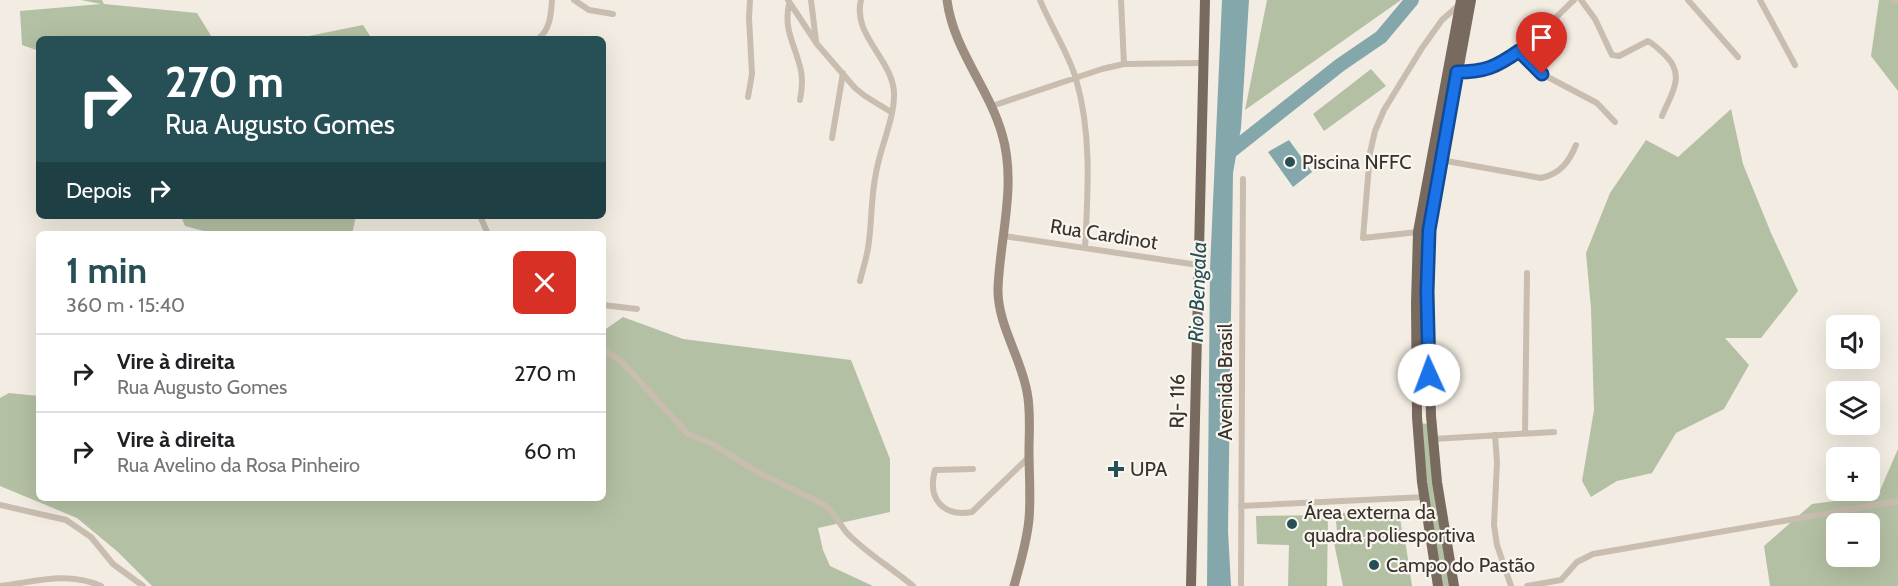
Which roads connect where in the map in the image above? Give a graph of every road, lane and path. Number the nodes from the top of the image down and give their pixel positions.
1 (552, 0) edge
2 (574, 0) edge
3 (750, 0) edge
4 (811, 0) edge
5 (861, 0) edge
6 (947, 0) edge
7 (1040, 0) edge
8 (1121, 0) edge
9 (1205, 0) edge
10 (1574, 0) edge
11 (1581, 0) edge
12 (1688, 0) edge
13 (1760, 0) edge
14 (1466, 1) edge
15 (788, 2) edge
16 (613, 14) dead end
17 (541, 36) edge
18 (817, 44) junction
19 (1519, 51) junction
20 (1738, 57) dead end
21 (1124, 63) junction
22 (1203, 63) junction
23 (1795, 65) dead end
24 (1453, 71) junction
25 (843, 73) junction
26 (1076, 77) junction
27 (748, 97) dead end
28 (800, 100) dead end
29 (992, 106) junction
30 (891, 112) junction
31 (1662, 116) dead end
32 (1615, 122) dead end
33 (832, 138) dead end
34 (1576, 145) dead end
35 (1442, 160) junction
36 (1243, 179) dead end
37 (1424, 231) junction
38 (1004, 236) junction
39 (1085, 248) junction
40 (1198, 265) junction
41 (1527, 273) dead end
42 (860, 281) dead end
43 (606, 305) edge
44 (637, 309) dead end
45 (606, 351) edge
46 (1431, 416) junction
47 (1417, 417) junction
48 (1554, 432) dead end
49 (1525, 433) junction
50 (1495, 435) junction
51 (1433, 439) junction
52 (1029, 456) junction
53 (973, 469) dead end
54 (1425, 497) junction
55 (1898, 501) edge
56 (0, 505) edge
57 (1241, 507) junction
58 (0, 586) edge
59 (101, 586) edge
60 (143, 586) edge
61 (913, 586) edge
62 (1014, 586) edge
63 (1191, 586) edge
64 (1241, 586) edge
65 (1438, 586) edge
66 (1454, 586) edge
67 (1511, 586) edge
68 (1527, 586) edge

1 - 17 street
2 - 16 street
3 - 27 street
4 - 18 street
5 - 30 street
6 - 29 street
7 - 26 street
8 - 21 street
9 - 22 main road, RJ- 116
10 - 19 street
11 - 31 street
12 - 20 street
13 - 23 street
14 - 24 main road
14 - 37 street
15 - 18 street
15 - 28 street
18 - 25 street
19 - 24 street
19 - 32 street
21 - 22 street
21 - 26 street
22 - 40 main road, RJ- 116
24 - 35 main road
24 - 37 main road
25 - 30 street
25 - 33 street
26 - 29 street
26 - 39 street
29 - 38 street
30 - 42 street
34 - 35 street
35 - 37 main road
36 - 57 street, Avenida Brasil
37 - 46 main road
37 - 47 main road
38 - 39 street, Rua Cardinot
38 - 52 street
39 - 40 street, Rua Cardinot
40 - 63 main road, RJ- 116
41 - 49 street
43 - 44 street
45 - 61 street
46 - 47 main road
46 - 51 main road
47 - 54 main road
48 - 49 street
49 - 50 street
50 - 51 street
50 - 67 street
51 - 66 main road
52 - 53 street
52 - 62 street
54 - 57 street
54 - 65 main road
55 - 68 street
56 - 60 street
57 - 64 street, Avenida Brasil
58 - 59 street

